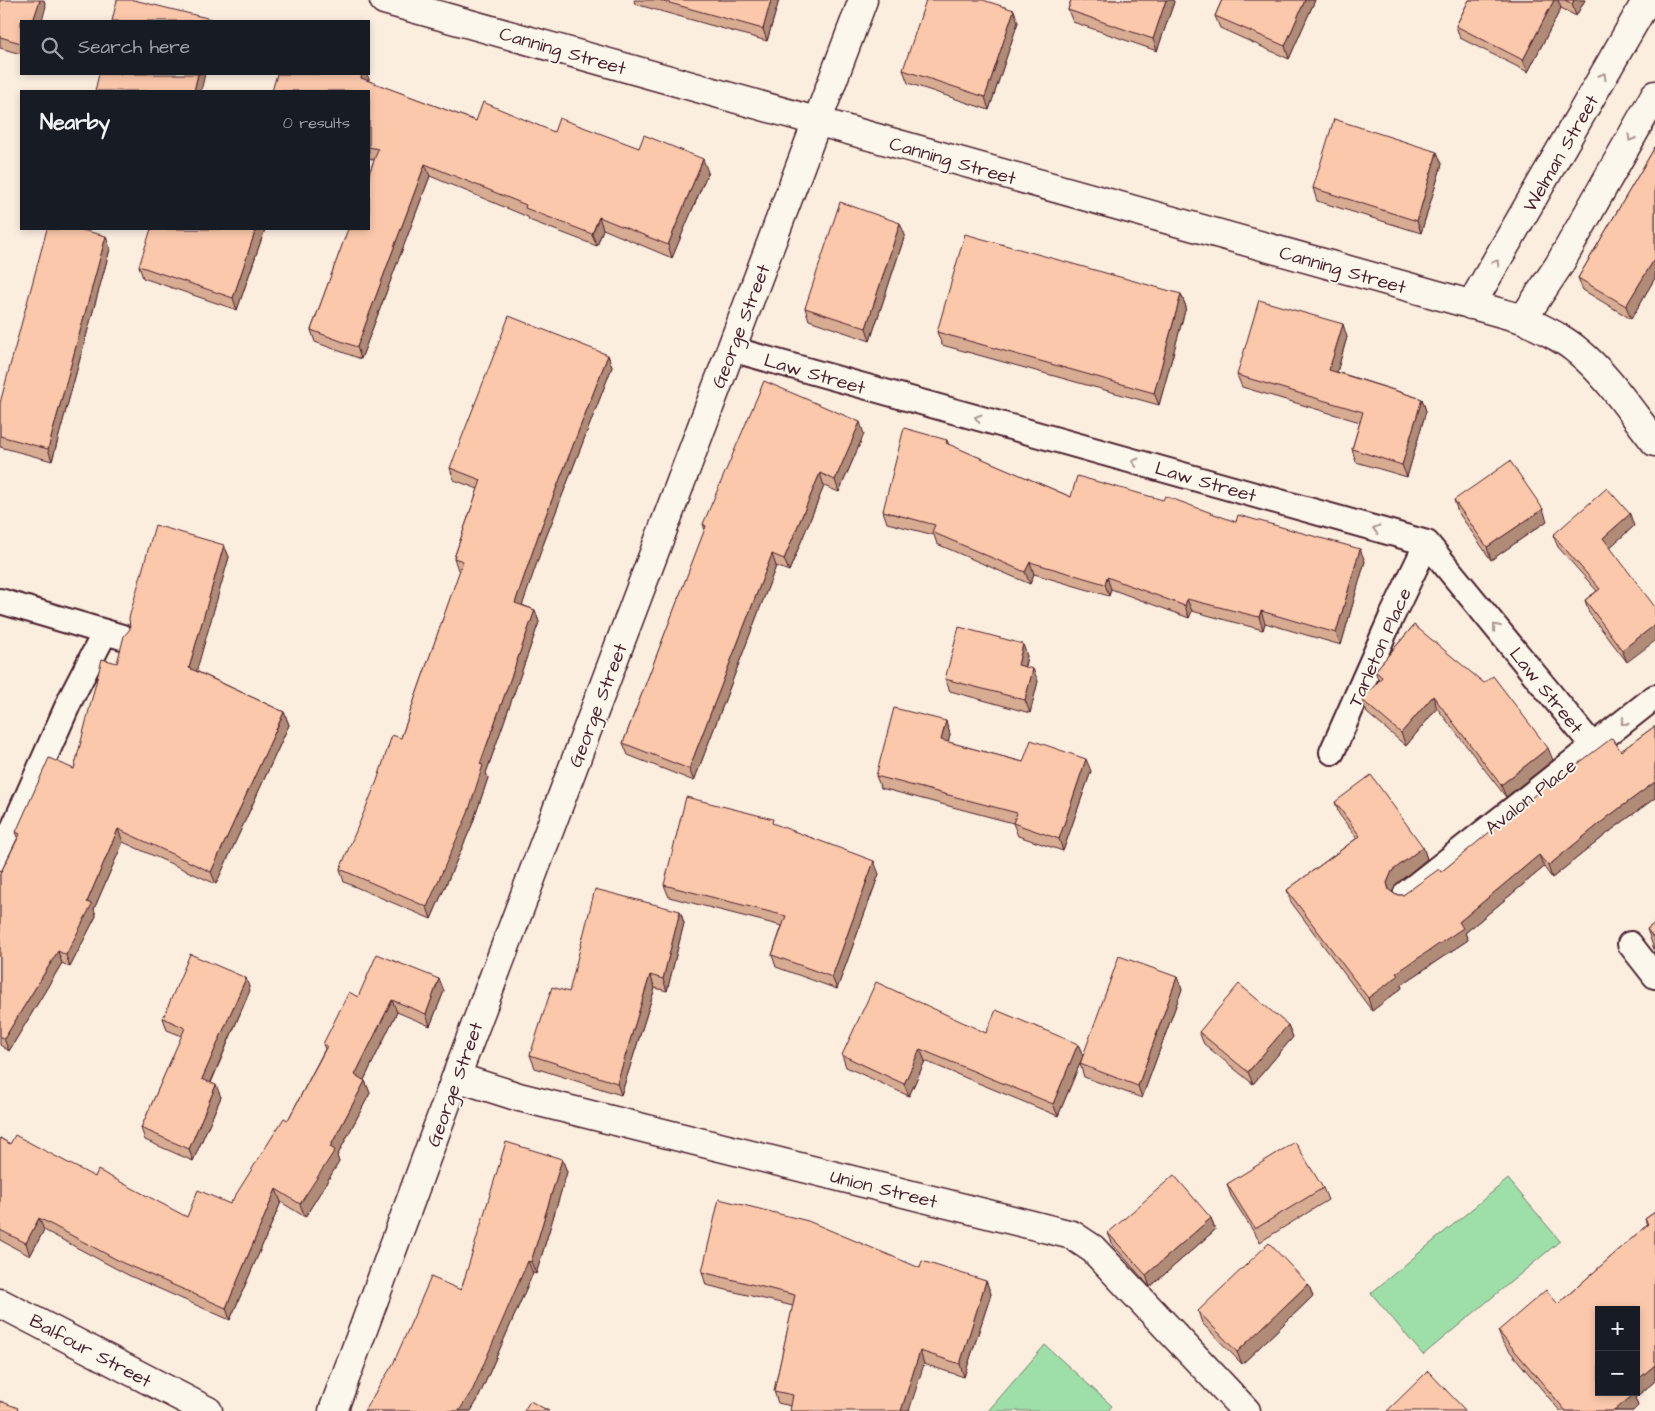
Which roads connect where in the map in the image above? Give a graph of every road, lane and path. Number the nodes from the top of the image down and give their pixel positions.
1 (384, 0) edge
2 (863, 0) edge
3 (1647, 0) edge
4 (1655, 95) edge
5 (817, 122) junction
6 (1472, 305) junction
7 (1522, 319) junction
8 (731, 349) junction
9 (1655, 442) edge
10 (1427, 543) junction
11 (0, 601) edge
12 (1655, 697) edge
13 (1593, 746) junction
14 (1332, 752) dead end
15 (0, 858) edge
16 (1405, 894) edge
17 (1630, 944) dead end
18 (1655, 976) edge
19 (456, 1077) junction
20 (0, 1303) edge
21 (208, 1411) edge
22 (333, 1411) edge
23 (1246, 1411) edge

1 - 5 street, Canning Street
2 - 5 street, George Street
6 -> 3 street, Welman Street
4 -> 7 street
5 - 6 street, Canning Street
5 - 8 street, George Street
6 - 7 street, Canning Street
7 - 9 street, Canning Street
10 -> 8 lane, Law Street
8 - 19 street, George Street
13 -> 10 lane, Law Street
10 - 14 lane, Tarleton Place
11 - 15 lane
12 -> 13 lane, Avalon Place
13 - 16 lane, Avalon Place
17 - 18 lane
19 - 22 street, George Street
19 - 23 street, Union Street
20 - 21 street, Balfour Street

